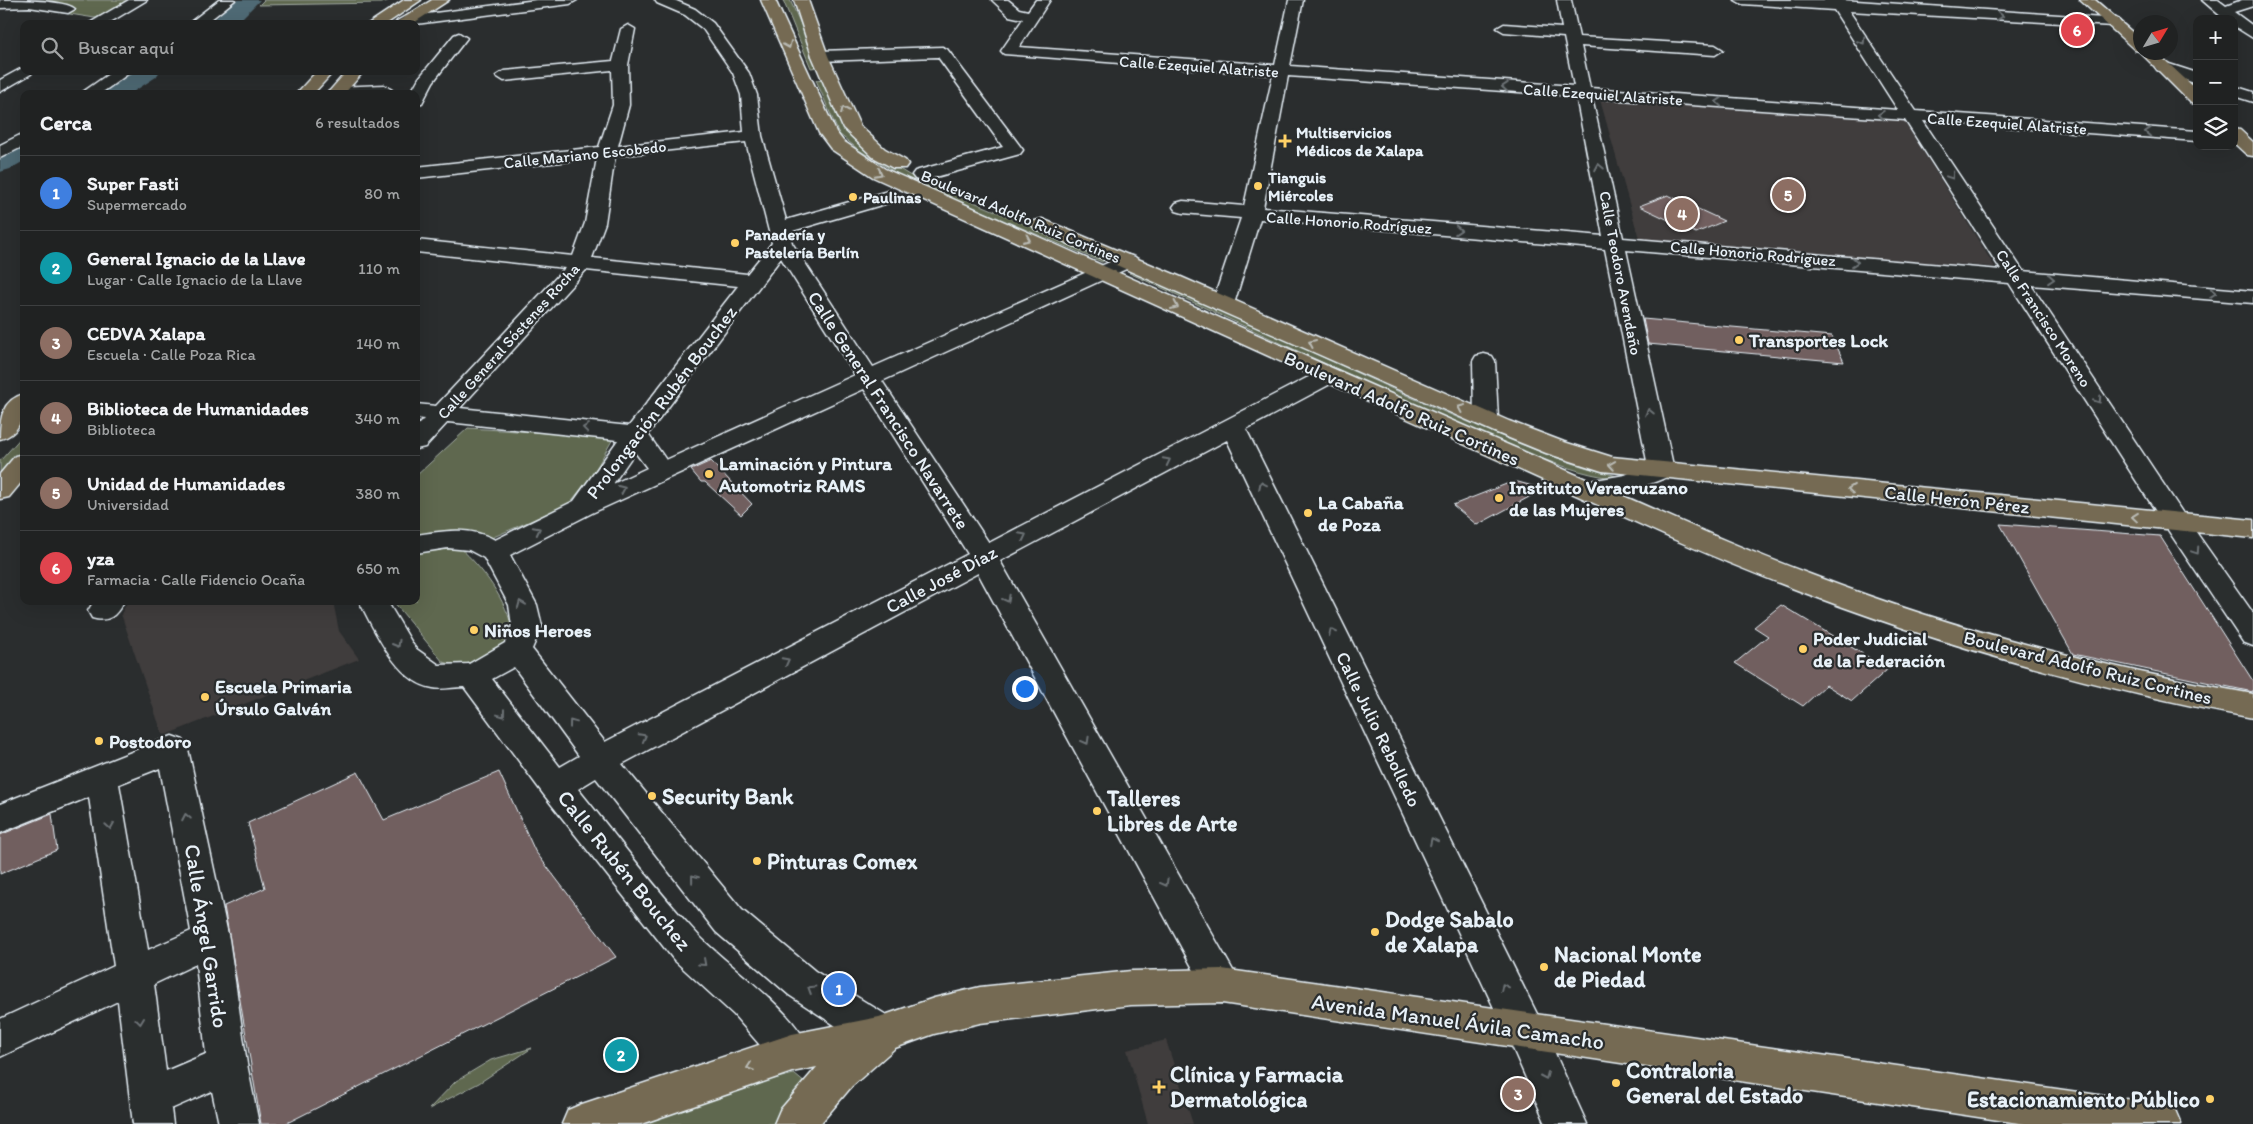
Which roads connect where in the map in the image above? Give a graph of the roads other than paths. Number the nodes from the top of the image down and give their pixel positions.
1 (140, 0) edge
2 (228, 0) edge
3 (414, 0) edge
4 (442, 0) edge
5 (570, 0) edge
6 (662, 0) edge
7 (768, 0) edge
8 (800, 0) edge
9 (999, 0) edge
10 (1042, 0) edge
11 (1296, 0) edge
12 (1564, 0) edge
13 (1742, 0) edge
14 (2086, 0) edge
15 (2209, 0) edge
16 (2253, 1) edge
17 (1837, 3) edge
18 (0, 4) edge
19 (68, 9) dead end
20 (2230, 15) edge
21 (2232, 15) edge
22 (1031, 16) junction
23 (102, 20) edge
24 (200, 20) edge
25 (381, 20) edge
26 (406, 20) edge
27 (417, 20) edge
28 (2238, 21) edge
29 (2113, 22) junction
30 (1504, 28) dead end
31 (628, 29) dead end
32 (2253, 33) edge
33 (1573, 37) junction
34 (459, 38) dead end
35 (2133, 41) edge
36 (1715, 50) dead end
37 (2155, 60) edge
38 (823, 63) junction
39 (620, 66) junction
40 (2163, 67) junction
41 (1282, 72) junction
42 (20, 74) edge
43 (800, 74) junction
44 (118, 75) edge
45 (322, 75) edge
46 (352, 75) edge
47 (504, 76) dead end
48 (2193, 78) edge
49 (0, 87) edge
50 (94, 90) edge
51 (308, 90) edge
52 (339, 90) edge
53 (420, 91) edge
54 (1585, 92) junction
55 (2238, 92) edge
56 (2193, 95) edge
57 (2253, 97) edge
58 (1912, 117) junction
59 (753, 136) junction
60 (2193, 136) edge
61 (2240, 137) edge
62 (20, 140) edge
63 (2253, 151) edge
64 (607, 152) junction
65 (0, 153) edge
66 (420, 173) edge
67 (921, 175) junction
68 (888, 197) dead end
69 (1183, 207) dead end
70 (1252, 214) junction
71 (781, 236) junction
72 (1614, 242) junction
73 (420, 246) edge
74 (1128, 261) junction
75 (580, 264) junction
76 (1102, 272) junction
77 (2017, 276) junction
78 (752, 281) junction
79 (2253, 297) edge
80 (1224, 304) junction
81 (1484, 361) dead end
82 (868, 376) junction
83 (1328, 376) junction
84 (20, 406) edge
85 (420, 411) edge
86 (443, 414) junction
87 (1486, 419) junction
88 (1233, 427) junction
89 (0, 432) edge
90 (635, 434) junction
91 (420, 438) edge
92 (20, 467) edge
93 (1661, 470) junction
94 (662, 472) junction
95 (1587, 489) junction
96 (0, 491) edge
97 (583, 507) junction
98 (2175, 521) junction
99 (2253, 529) edge
100 (420, 543) edge
101 (494, 552) junction
102 (983, 556) junction
103 (375, 605) edge
104 (2253, 635) edge
105 (517, 650) junction
106 (472, 675) junction
107 (2253, 706) edge
108 (600, 760) junction
109 (102, 778) junction
110 (556, 786) junction
111 (0, 819) edge
112 (211, 939) junction
113 (134, 974) junction
114 (1222, 986) junction
115 (1525, 1031) junction
116 (882, 1034) junction
117 (0, 1038) edge
118 (792, 1053) junction
119 (227, 1064) junction
120 (151, 1111) edge
121 (239, 1124) edge
122 (582, 1124) edge
123 (794, 1124) edge
124 (1567, 1124) edge
125 (2162, 1124) edge

1 - 23 street
2 - 24 street
3 - 25 main road
4 - 26 main road
5 - 27 street
6 - 59 street, Calle General Francisco Navarrete
7 -> 43 main road, Boulevard Adolfo Ruiz Cortines
8 - 38 main road, Boulevard Adolfo Ruiz Cortines
9 - 22 street
10 - 22 street
11 - 41 street
12 - 33 street, Calle Teodoro Avendaño
13 - 17 street
14 - 29 main road
15 - 20 street
16 - 21 street
17 -> 29 street
17 -> 58 street, Calle Francisco Moreno
18 - 19 street
22 - 41 street, Calle Ezequiel Alatriste
28 - 32 street
29 - 35 main road
30 - 33 street
31 - 39 street, Calle General Sóstenes Rocha
33 - 36 street
33 - 54 street, Calle Teodoro Avendaño
34 - 53 street
37 - 40 main road
38 - 43 main road
67 -> 38 main road, Boulevard Adolfo Ruiz Cortines
38 - 67 street
39 - 47 street
39 - 64 street, Calle General Sóstenes Rocha
40 - 48 street
40 - 56 main road
54 -> 41 street, Calle Ezequiel Alatriste
41 - 70 street
42 - 49 street
43 -> 76 main road, Boulevard Adolfo Ruiz Cortines
44 - 50 street
45 - 51 main road
46 - 52 main road
58 -> 54 street, Calle Ezequiel Alatriste
72 -> 54 street, Calle Teodoro Avendaño
55 - 57 street
60 -> 58 street, Calle Ezequiel Alatriste
58 -> 77 street, Calle Francisco Moreno
59 - 64 street, Calle Mariano Escobedo
59 - 71 street, Calle General Francisco Navarrete
61 - 63 main road
62 - 65 street
64 - 66 street, Calle Mariano Escobedo
64 - 75 street, Calle General Sóstenes Rocha
67 - 74 main road, Boulevard Adolfo Ruiz Cortines
68 - 71 street
69 - 70 street, Calle Honorio Rodríguez
70 -> 72 street, Calle Honorio Rodríguez
70 - 80 street
71 - 78 street, Prolongación Rubén Bouchez
71 - 82 street, Calle General Francisco Navarrete
72 -> 77 street, Calle Honorio Rodríguez
93 -> 72 street, Calle Teodoro Avendaño
73 - 75 street
74 - 76 street
74 - 80 main road, Boulevard Adolfo Ruiz Cortines
75 - 78 street
75 - 86 street, Calle General Sóstenes Rocha
76 - 82 street
76 -> 83 main road, Boulevard Adolfo Ruiz Cortines
77 -> 79 street, Calle Honorio Rodríguez
77 -> 98 street, Calle Francisco Moreno
78 - 90 street, Prolongación Rubén Bouchez
87 -> 80 main road, Boulevard Adolfo Ruiz Cortines
81 - 87 street
82 - 94 street
82 - 102 street, Calle General Francisco Navarrete
83 - 88 street, Calle José Díaz
83 - 95 main road, Boulevard Adolfo Ruiz Cortines
84 - 89 main road
85 - 86 street
90 -> 86 street
86 - 91 street, Calle General Sóstenes Rocha
93 -> 87 main road, Boulevard Adolfo Ruiz Cortines
102 -> 88 street, Calle José Díaz
115 -> 88 street, Calle Julio Rebolledo
90 - 94 street
90 - 97 street, Prolongación Rubén Bouchez
92 - 96 main road
93 - 95 street
98 -> 93 main road, Calle Herón Pérez
97 -> 94 street
95 - 107 main road, Boulevard Adolfo Ruiz Cortines
101 -> 97 street, Prolongación Rubén Bouchez
98 - 99 main road, Calle Herón Pérez
98 -> 104 street, Calle Francisco Moreno
100 - 101 street
105 -> 101 street
108 -> 102 street, Calle José Díaz
102 -> 114 street, Calle General Francisco Navarrete
103 -> 106 street
105 - 106 street
108 -> 105 street
106 -> 110 street, Calle Rubén Bouchez
108 - 110 street, Calle José Díaz
116 -> 108 street
109 - 111 street
112 -> 109 street, Calle Ángel Garrido
109 -> 113 street
110 -> 118 street, Calle Rubén Bouchez
112 - 113 street
112 - 119 street, Calle Ángel Garrido
113 - 117 street
113 -> 120 street
114 - 115 main road, Avenida Manuel Ávila Camacho
114 - 116 main road, Avenida Manuel Ávila Camacho
115 -> 124 street, Calle Julio Rebolledo
115 - 125 main road, Avenida Manuel Ávila Camacho
116 - 118 main road
116 - 123 main road, Avenida Manuel Ávila Camacho
118 -> 122 main road
119 - 120 street
119 - 121 street, Calle Ángel Garrido

